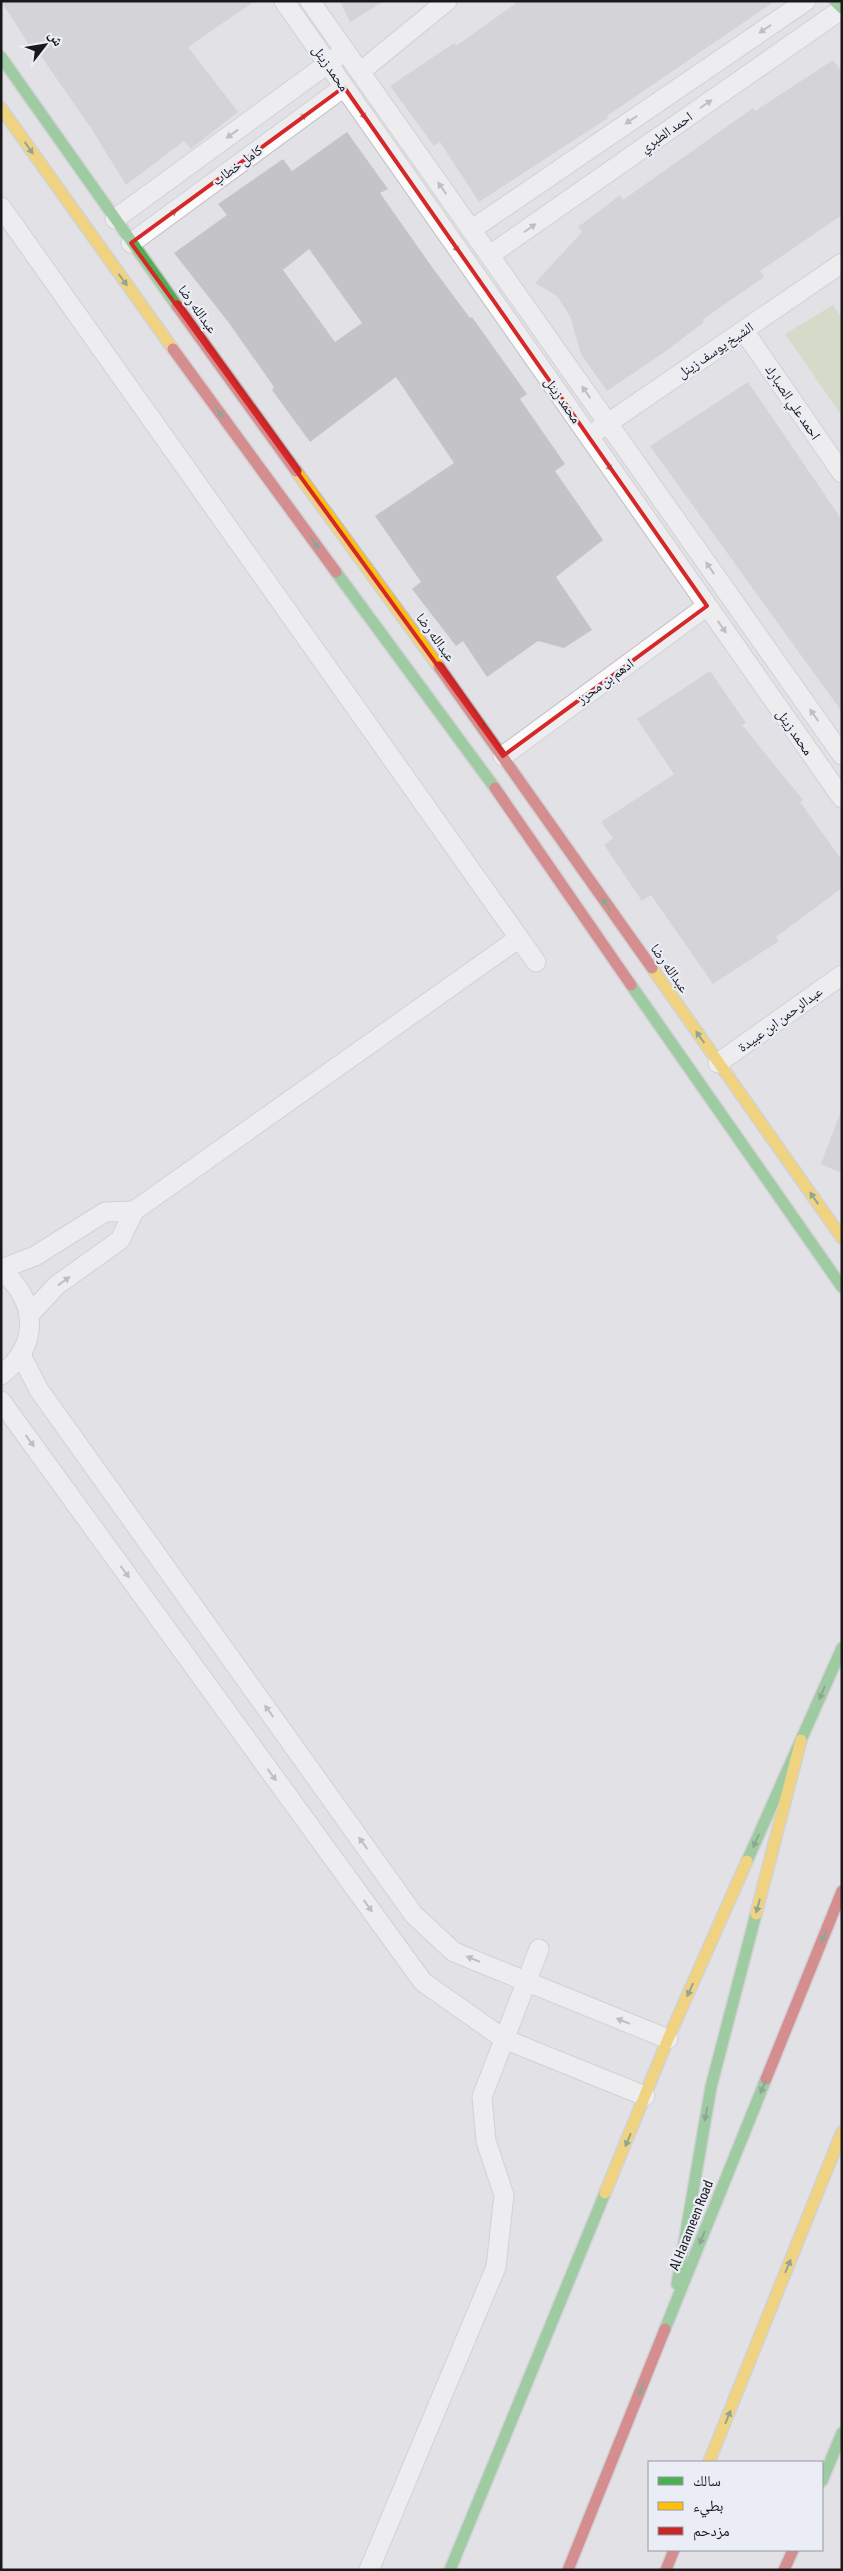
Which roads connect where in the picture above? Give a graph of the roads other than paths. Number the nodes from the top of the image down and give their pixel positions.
1 (284, 1) edge
2 (310, 1) edge
3 (447, 1) edge
4 (806, 1) edge
5 (835, 1) edge
6 (842, 9) edge
7 (345, 50) junction
8 (1, 57) edge
9 (328, 64) junction
10 (360, 72) junction
11 (344, 87) junction
12 (1, 108) edge
13 (1, 207) edge
14 (115, 220) junction
15 (471, 230) junction
16 (131, 243) junction
17 (490, 256) junction
18 (842, 263) edge
19 (744, 331) junction
20 (608, 423) junction
21 (589, 437) junction
22 (842, 473) edge
23 (707, 606) junction
24 (842, 755) edge
25 (503, 756) junction
26 (842, 798) edge
27 (519, 938) junction
28 (536, 962) dead end
29 (842, 975) edge
30 (718, 1063) junction
31 (134, 1211) junction
32 (842, 1238) edge
33 (1, 1270) edge
34 (842, 1287) edge
35 (29, 1315) junction
36 (21, 1355) junction
37 (1, 1375) edge
38 (1, 1401) edge
39 (842, 1648) edge
40 (801, 1740) junction
41 (842, 1891) edge
42 (539, 1949) dead end
43 (528, 1982) junction
44 (504, 2039) junction
45 (668, 2040) junction
46 (645, 2096) junction
47 (842, 2132) edge
48 (672, 2312) junction
49 (842, 2433) edge
50 (710, 2461) edge
51 (823, 2479) edge
52 (674, 2551) edge
53 (793, 2551) edge
54 (370, 2570) edge
55 (450, 2570) edge
56 (568, 2570) edge
57 (666, 2570) edge
58 (784, 2570) edge

1 - 9 street, محمد زينل
2 - 7 street, محمد زينل
3 - 10 street
4 -> 15 street, احمد الطبري
5 - 6 main road
17 -> 6 street, احمد الطبري
7 - 9 street, كامل خطاب
7 - 10 street, محمد زينل
8 - 14 main road, عبدالله رضا
9 - 11 street, محمد زينل
9 -> 14 street, كامل خطاب
15 -> 10 street, محمد زينل
16 -> 11 street, كامل خطاب
11 -> 21 street, محمد زينل
12 -> 34 main road
13 - 27 street
14 - 16 main road, عبدالله رضا
15 - 17 street, محمد زينل
25 -> 16 main road, عبدالله رضا
20 -> 17 street, محمد زينل
18 - 19 street, الشيخ يوسف زينل
19 - 20 street, الشيخ يوسف زينل
19 - 22 street, احمد علي الصبارك
20 - 21 street, الشيخ يوسف زينل
24 -> 20 street, محمد زينل
21 -> 23 street, محمد زينل
23 - 25 street, ادهم بن محرز
23 -> 26 street, محمد زينل
30 -> 25 main road, عبدالله رضا
27 - 28 street
27 - 31 street
29 - 30 street, عبدالرحمن ابن عبيدة
32 -> 30 main road, عبدالله رضا
31 - 33 street
35 -> 31 street
33 - 35 street
35 - 36 street
36 - 37 street
43 -> 36 street
38 -> 44 street
39 -> 40 main road
40 -> 45 main road
40 -> 48 main road
41 -> 48 main road, Al Harameen Road
42 - 43 street
43 - 44 street
45 -> 43 street
44 - 46 street
44 - 54 street
45 - 46 main road
46 -> 55 main road
50 -> 47 main road
48 -> 56 main road, Al Harameen Road
49 - 51 main road
52 - 57 main road
53 - 58 main road

